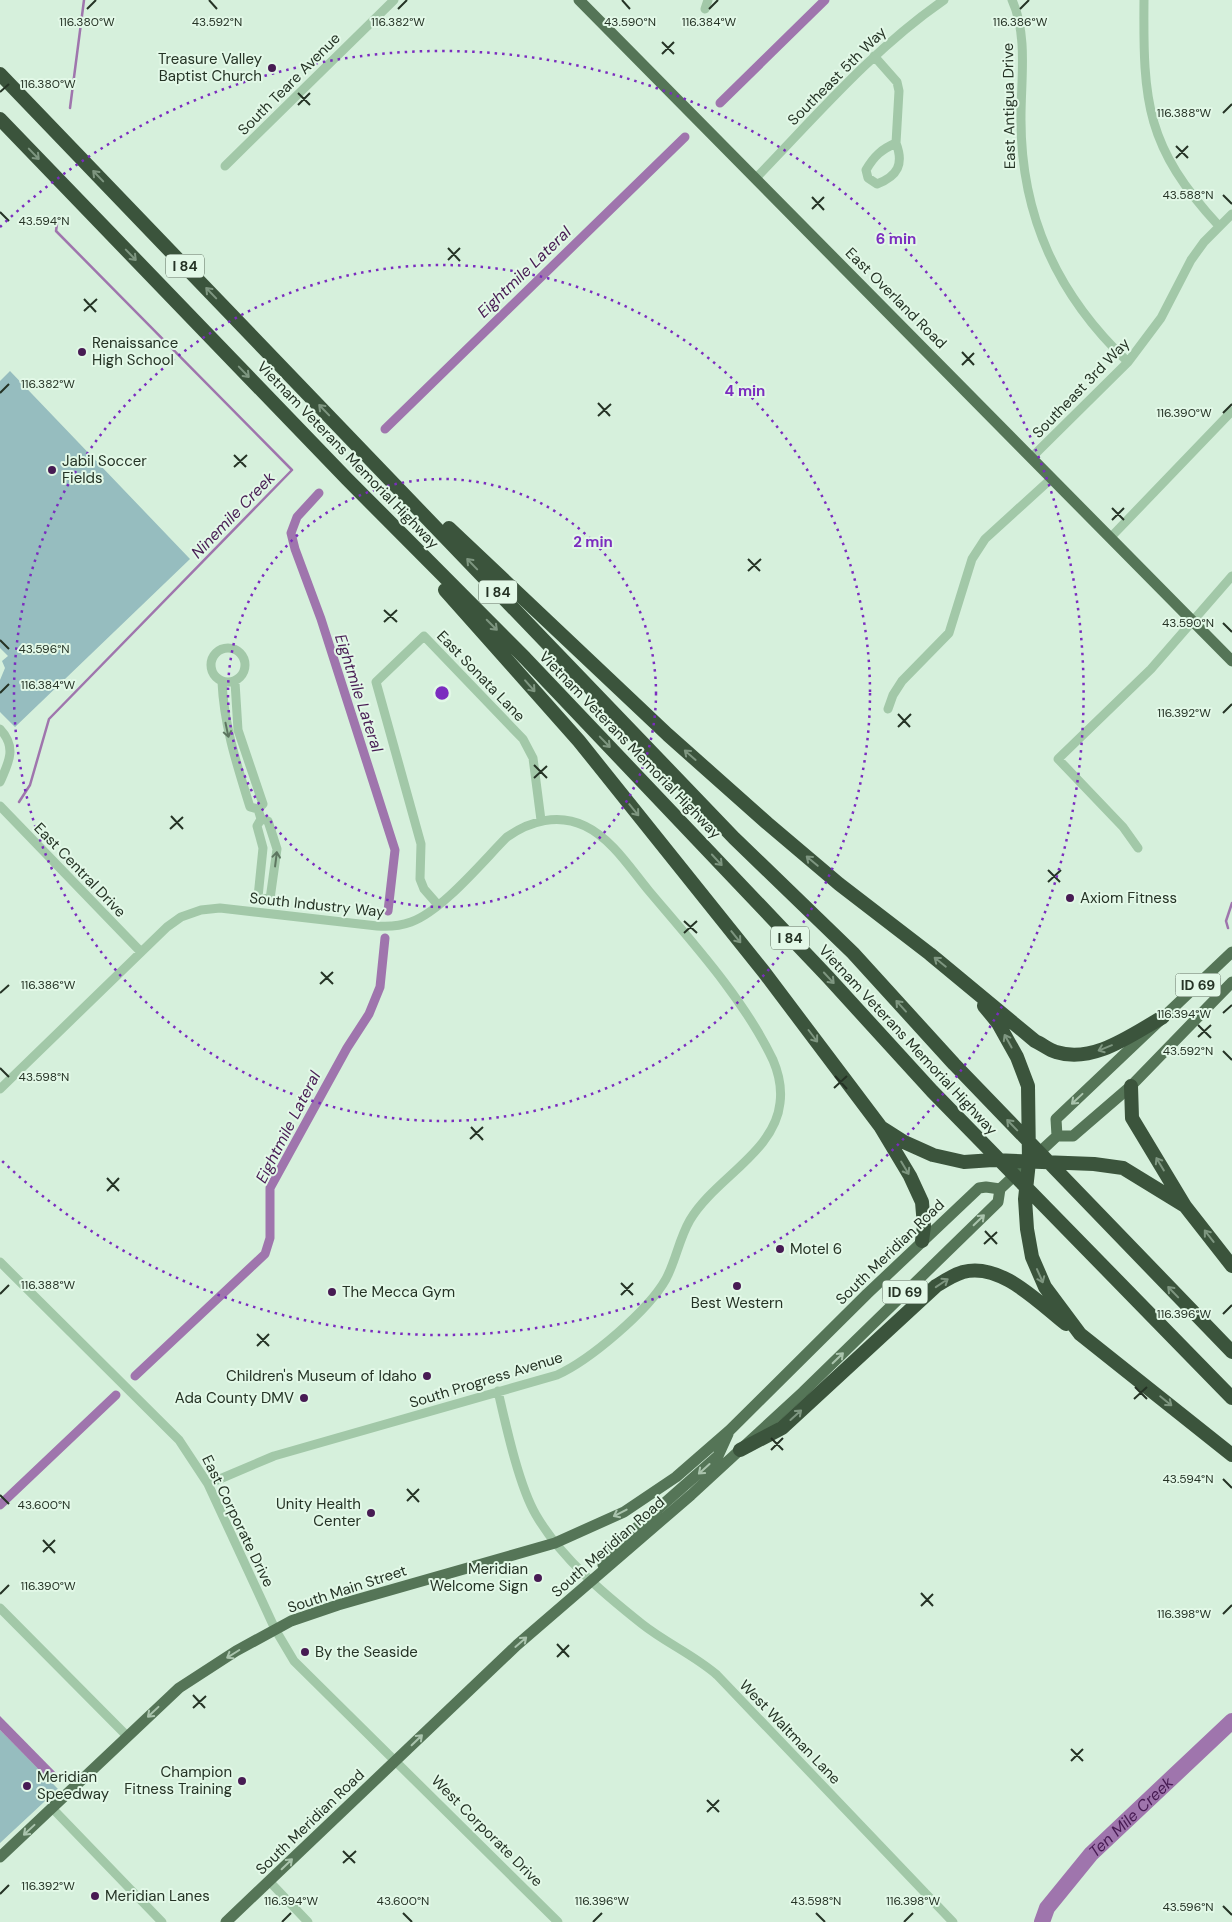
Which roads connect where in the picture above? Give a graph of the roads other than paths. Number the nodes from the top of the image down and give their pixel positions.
1 (394, 0) edge
2 (579, 0) edge
3 (944, 0) edge
4 (1012, 0) edge
5 (1144, 0) edge
6 (874, 56) junction
7 (0, 74) edge
8 (0, 120) edge
9 (896, 144) junction
10 (225, 166) dead end
11 (756, 178) junction
12 (1232, 214) edge
13 (1219, 226) junction
14 (1128, 362) junction
15 (1232, 411) edge
16 (370, 457) junction
17 (1032, 457) junction
18 (1052, 478) junction
19 (347, 479) junction
20 (1111, 537) junction
21 (1232, 576) edge
22 (1193, 621) junction
23 (1232, 661) edge
24 (222, 682) junction
25 (235, 682) junction
26 (888, 709) dead end
27 (0, 729) edge
28 (0, 782) edge
29 (0, 806) edge
30 (258, 808) junction
31 (261, 819) junction
32 (541, 820) junction
33 (610, 844) joint
34 (1138, 848) dead end
35 (264, 899) junction
36 (438, 905) junction
37 (261, 912) junction
38 (141, 952) junction
39 (1232, 952) edge
40 (960, 978) junction
41 (1232, 982) edge
42 (1164, 1017) junction
43 (1131, 1086) junction
44 (0, 1089) edge
45 (880, 1126) junction
46 (1057, 1136) junction
47 (1029, 1162) junction
48 (1000, 1188) junction
49 (1185, 1206) junction
50 (922, 1241) junction
51 (0, 1262) edge
52 (1232, 1266) edge
53 (1080, 1334) junction
54 (1232, 1352) edge
55 (498, 1391) junction
56 (1232, 1398) edge
57 (730, 1430) junction
58 (740, 1450) junction
59 (1232, 1455) edge
60 (676, 1477) joint
61 (208, 1484) junction
62 (555, 1543) junction
63 (592, 1581) junction
64 (0, 1608) edge
65 (275, 1630) junction
66 (127, 1736) junction
67 (396, 1761) junction
68 (52, 1808) junction
69 (0, 1857) edge
70 (269, 1881) junction
71 (162, 1922) edge
72 (226, 1922) edge
73 (308, 1922) edge
74 (558, 1922) edge
75 (953, 1922) edge

1 - 10 street, South Teare Avenue
2 - 11 main road, East Overland Road
3 - 6 street, Southeast 5th Way
4 - 14 street, East Antigua Drive
5 - 13 street
6 - 9 street
6 - 11 street, Southeast 5th Way
16 -> 7 highway, Vietnam Veterans Memorial Highway / I 84
8 -> 19 highway, Vietnam Veterans Memorial Highway / I 84
9 - 9 street
11 - 17 main road, East Overland Road
12 - 13 street, Southeast 3rd Way
13 - 14 street, Southeast 3rd Way
14 - 17 street, Southeast 3rd Way
15 - 20 street
40 -> 16 highway
54 -> 16 highway, Vietnam Veterans Memorial Highway / I 84
17 - 18 main road, East Overland Road
18 - 20 main road, East Overland Road
18 - 26 street
19 -> 45 highway
19 -> 56 highway, Vietnam Veterans Memorial Highway / I 84
20 - 22 main road, East Overland Road
21 - 22 street
22 - 23 main road, East Overland Road
22 - 34 street
24 - 25 street
24 - 25 street
24 -> 30 street
25 - 30 street
27 - 28 street
29 - 38 street, East Central Drive
30 - 31 street
31 - 35 street
35 -> 31 street
32 - 33 street, South Industry Way
32 - 36 street, South Industry Way
32 - 36 street, East Sonata Lane
33 - 55 street, South Progress Avenue
35 - 37 street
36 - 37 street, South Industry Way
37 - 38 street, South Industry Way
38 - 44 street
39 - 42 main road, ID 69
42 -> 40 highway
47 -> 40 highway
41 - 43 main road, South Meridian Road / ID 69
42 -> 46 main road, ID 69
43 - 46 main road, South Meridian Road / ID 69
49 -> 43 highway
45 - 47 highway
45 -> 50 highway
46 - 47 main road, South Meridian Road / ID 69
47 - 48 main road, South Meridian Road / ID 69
47 - 49 highway
47 -> 53 highway
48 - 50 main road, South Meridian Road / ID 69
58 -> 48 main road, South Meridian Road / ID 69
52 -> 49 highway
50 - 57 main road, South Meridian Road / ID 69
51 - 61 street, East Corporate Drive
58 -> 53 highway
53 -> 59 highway
55 - 61 street, South Progress Avenue
55 - 62 street
57 - 60 main road, South Meridian Road
57 -> 63 main road
58 - 63 main road, South Meridian Road
60 -> 62 main road, South Main Street
61 - 65 street, East Corporate Drive
62 - 63 street, West Waltman Lane
62 - 65 main road, South Main Street
67 -> 63 main road, South Meridian Road
63 - 75 street, West Waltman Lane
64 - 66 street
65 -> 66 main road, South Main Street
65 - 67 street, East Corporate Drive
66 - 68 main road, South Main Street
70 -> 67 main road, South Meridian Road
67 - 74 street, West Corporate Drive
68 -> 69 main road, South Main Street
68 - 71 street
70 - 72 main road, South Meridian Road
70 - 73 street

